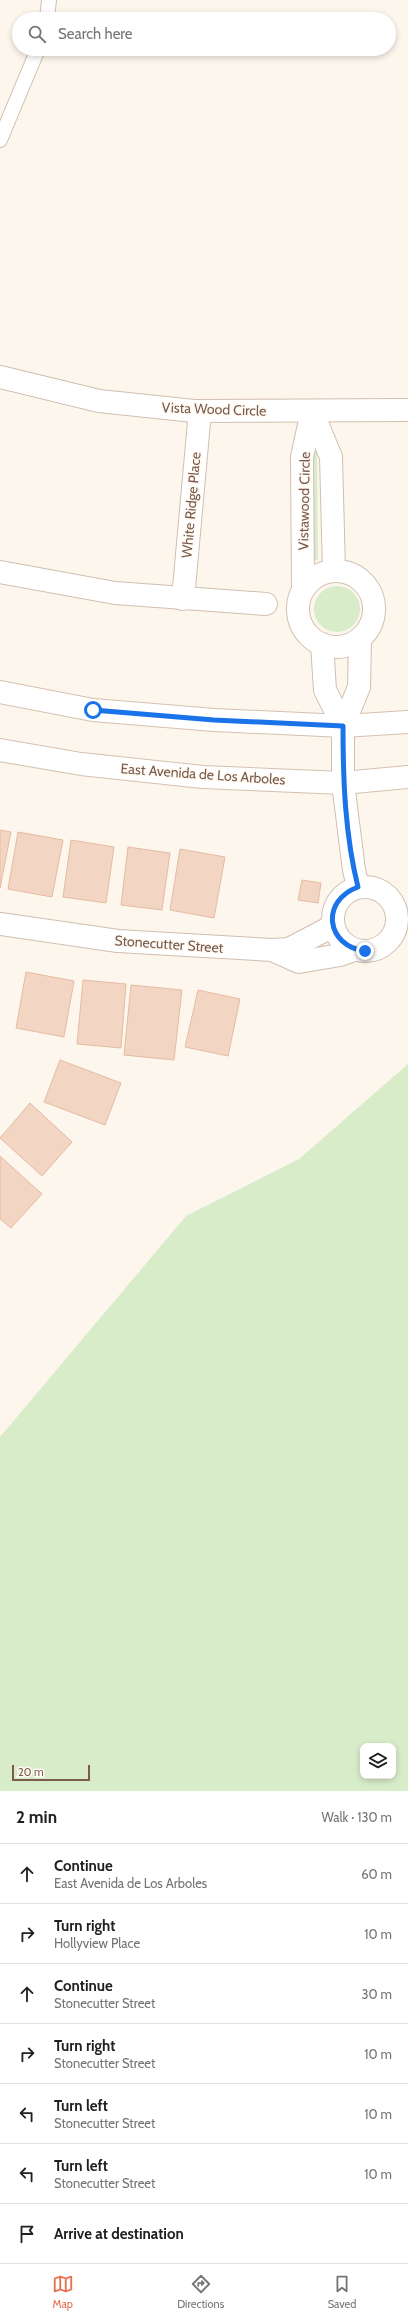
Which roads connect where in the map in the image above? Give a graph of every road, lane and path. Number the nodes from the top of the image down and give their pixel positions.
1 (49, 0) edge
2 (48, 12) edge
3 (35, 56) edge
4 (0, 140) edge
5 (0, 377) edge
6 (408, 410) edge
7 (200, 411) junction
8 (312, 411) junction
9 (334, 571) junction
10 (0, 572) edge
11 (304, 589) junction
12 (183, 599) junction
13 (266, 604) dead end
14 (360, 639) junction
15 (322, 644) junction
16 (0, 692) edge
17 (408, 722) edge
18 (343, 726) junction
19 (0, 750) edge
20 (408, 777) edge
21 (343, 783) junction
22 (358, 887) junction
23 (0, 924) edge
24 (333, 926) junction
25 (272, 950) junction
26 (354, 950) junction

1 - 2 lane
3 - 4 lane
5 - 7 street, Vista Wood Circle
6 - 8 street, Vista Wood Circle
7 - 8 street, Vista Wood Circle
7 - 12 street, White Ridge Place
8 - 9 street, Vistawood Circle
8 - 11 street, Vistawood Circle
9 - 11 street, Vistawood Circle
9 - 14 street
10 - 12 street
11 - 15 street, Vistawood Circle
12 - 13 street
14 - 15 street, Vistawood Circle
14 - 18 street
15 - 18 street
16 - 18 street
17 - 18 street
18 - 21 street
19 - 21 street, East Avenida de Los Arboles
20 - 21 street, East Avenida de Los Arboles
21 - 22 street
22 - 24 street
22 - 26 street
23 - 25 street, Stonecutter Street
24 - 25 street, Stonecutter Street
24 - 26 street
25 - 26 street

